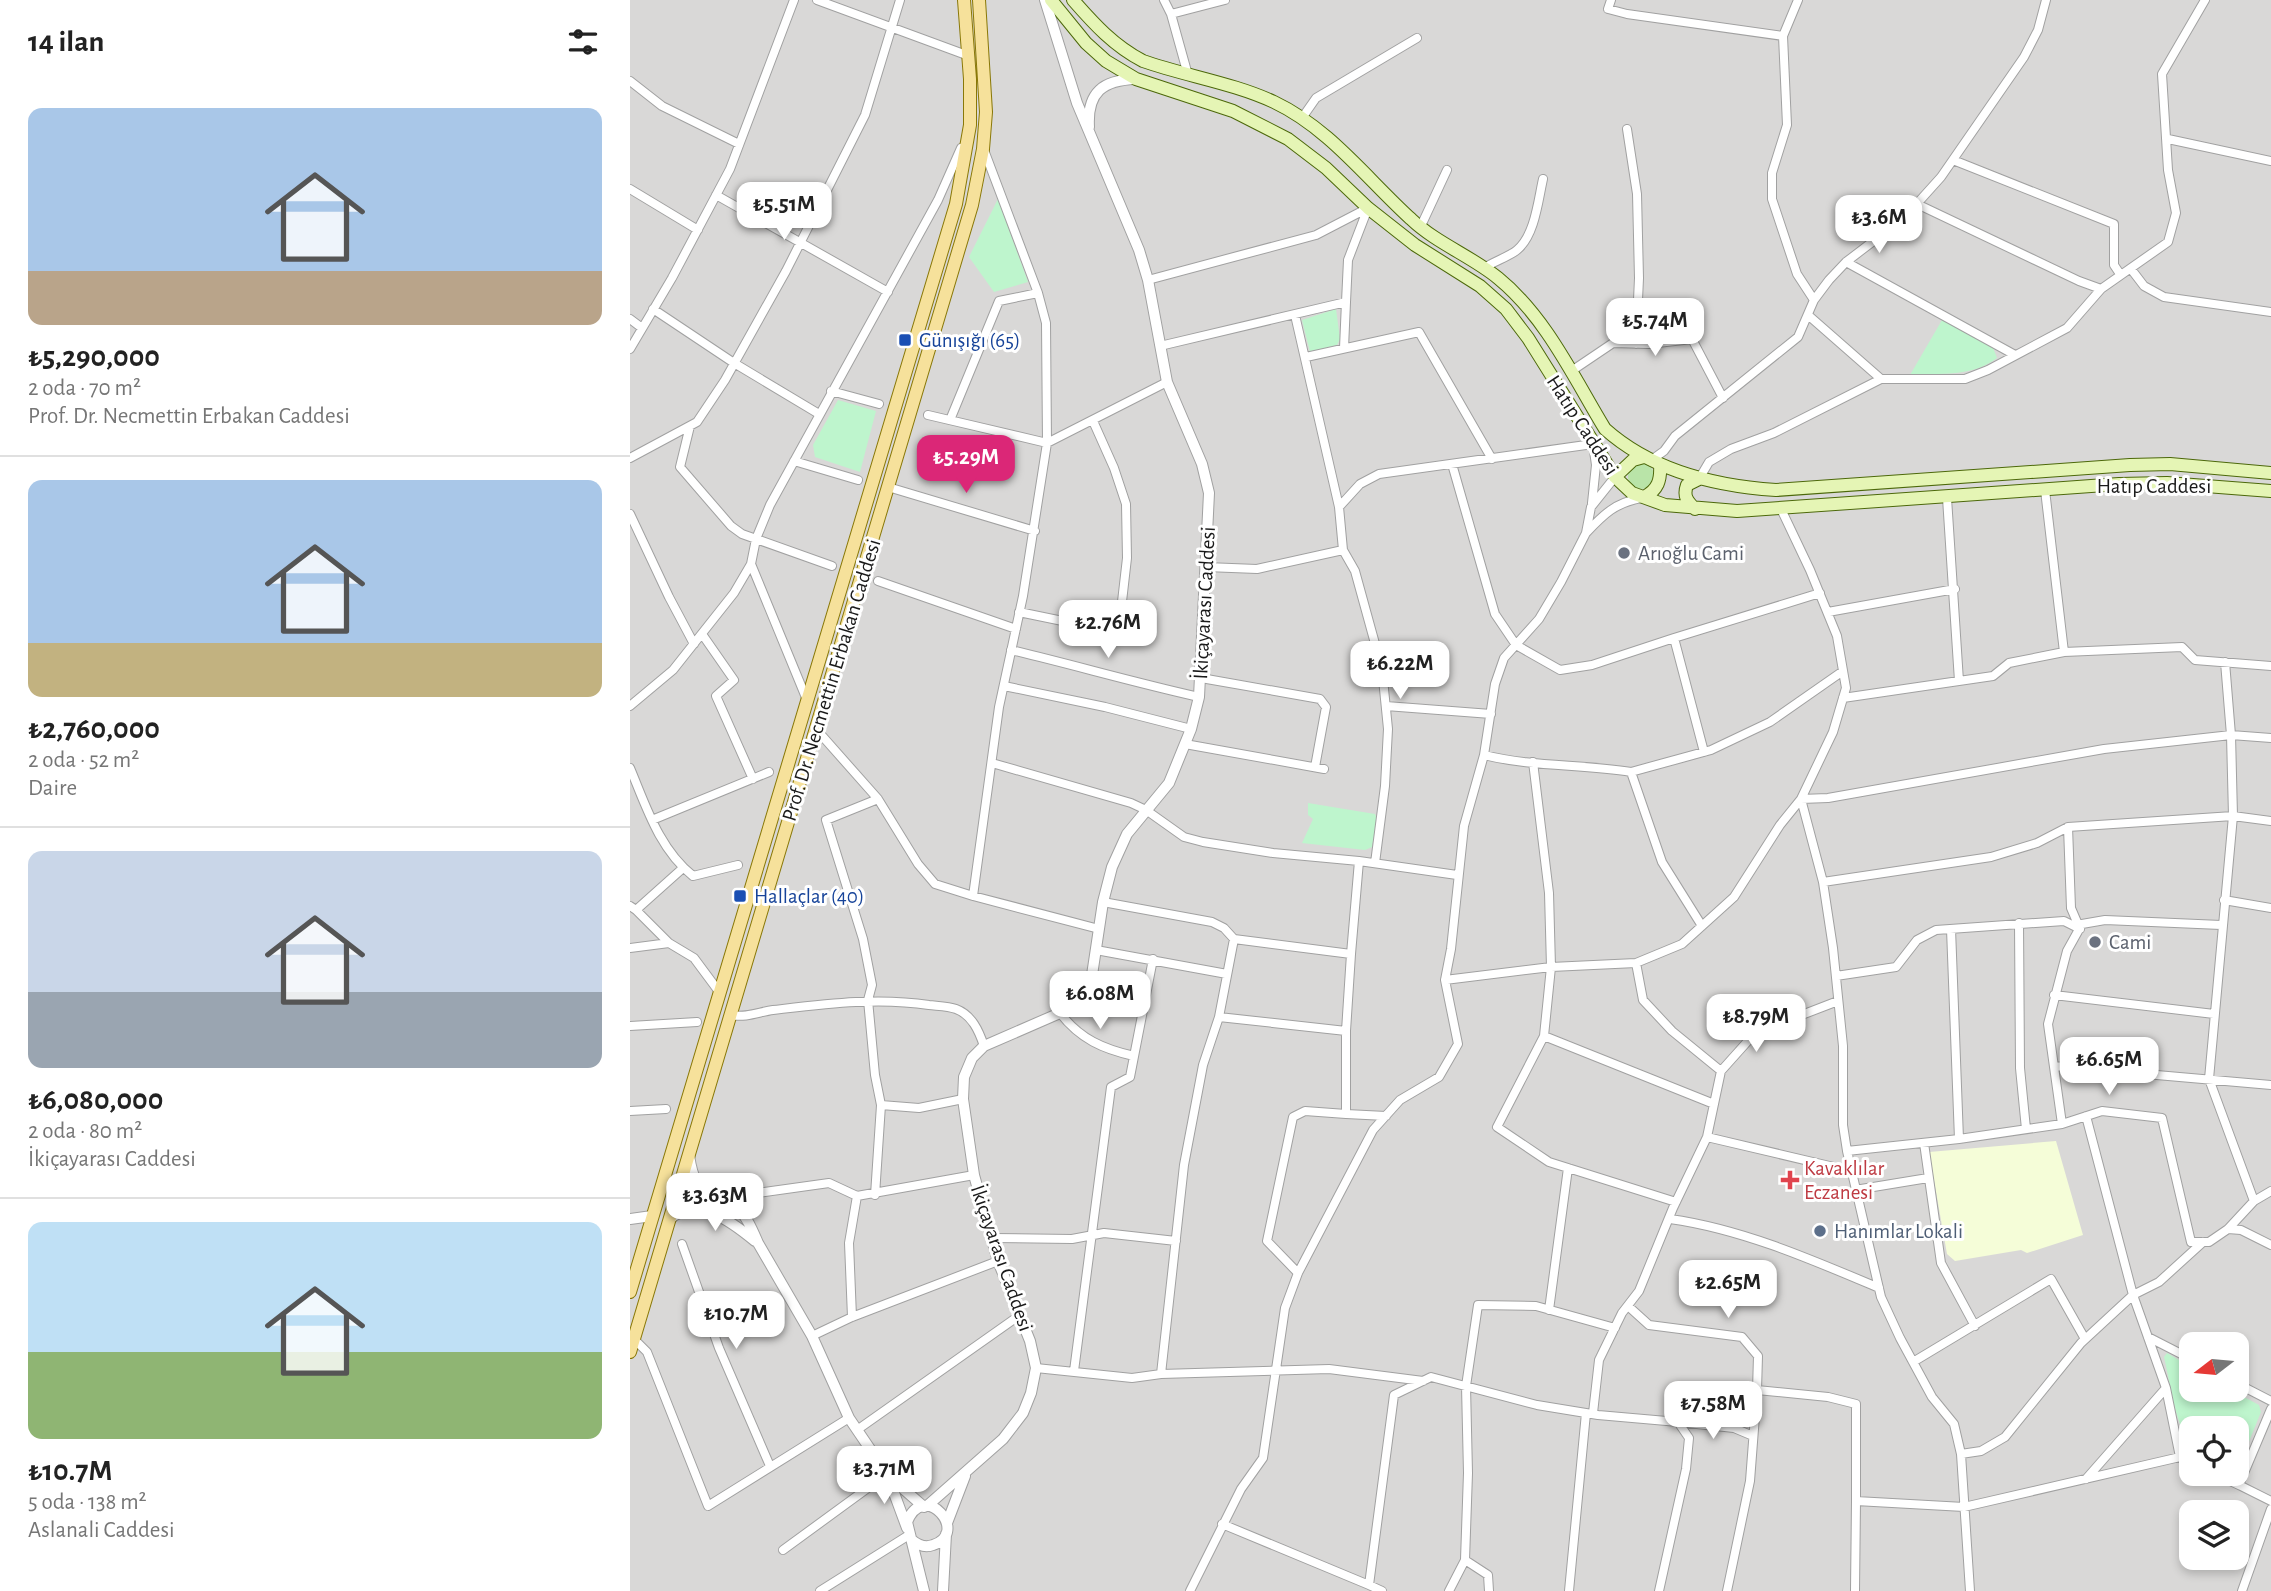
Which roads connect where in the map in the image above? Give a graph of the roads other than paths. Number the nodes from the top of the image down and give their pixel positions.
1 (793, 0) edge
2 (817, 0) edge
3 (900, 0) edge
4 (964, 0) edge
5 (979, 0) edge
6 (1045, 0) edge
7 (1051, 0) edge
8 (1073, 0) edge
9 (1164, 0) edge
10 (1225, 0) edge
11 (1611, 0) edge
12 (1798, 0) edge
13 (2046, 0) edge
14 (2205, 0) edge
15 (1171, 14) junction
16 (892, 29) junction
17 (1783, 36) junction
18 (1417, 38) dead end
19 (969, 56) junction
20 (1188, 75) junction
21 (1136, 79) junction
22 (630, 81) edge
23 (1302, 118) junction
24 (970, 125) junction
25 (1627, 129) dead end
26 (1089, 130) junction
27 (2168, 139) junction
28 (739, 144) junction
29 (983, 149) junction
30 (1953, 160) junction
31 (2271, 162) edge
32 (1447, 170) dead end
33 (1543, 179) dead end
34 (630, 189) edge
35 (716, 195) junction
36 (1917, 204) junction
37 (1368, 208) junction
38 (1420, 228) junction
39 (698, 229) junction
40 (801, 242) junction
41 (1846, 261) junction
42 (1483, 268) junction
43 (2131, 268) junction
44 (2120, 274) junction
45 (1148, 280) junction
46 (2101, 289) junction
47 (888, 292) junction
48 (1038, 293) junction
49 (1815, 300) junction
50 (1346, 302) junction
51 (653, 309) junction
52 (2271, 312) edge
53 (1295, 315) junction
54 (1808, 315) junction
55 (630, 320) edge
56 (642, 328) junction
57 (1636, 344) junction
58 (1160, 346) junction
59 (1344, 348) junction
60 (630, 349) edge
61 (2015, 355) junction
62 (1306, 357) junction
63 (734, 363) junction
64 (1570, 372) junction
65 (1881, 379) junction
66 (1167, 382) junction
67 (831, 391) junction
68 (1723, 398) junction
69 (878, 404) dead end
70 (819, 414) junction
71 (929, 415) dead end
72 (950, 420) junction
73 (1093, 421) junction
74 (690, 426) junction
75 (1047, 443) junction
76 (1593, 444) junction
77 (630, 458) edge
78 (1492, 459) junction
79 (794, 461) junction
80 (1651, 461) junction
81 (1452, 464) junction
82 (2271, 473) edge
83 (1615, 477) junction
84 (1699, 479) junction
85 (858, 480) dead end
86 (888, 487) junction
87 (2045, 489) junction
88 (2271, 491) edge
89 (1644, 497) junction
90 (1947, 498) junction
91 (1339, 507) junction
92 (1591, 507) junction
93 (1695, 509) junction
94 (1781, 509) junction
95 (630, 514) edge
96 (1035, 531) junction
97 (1586, 533) junction
98 (756, 539) junction
99 (1343, 550) junction
100 (751, 564) junction
101 (832, 566) dead end
102 (1206, 568) junction
103 (878, 581) dead end
104 (1955, 589) junction
105 (1821, 593) junction
106 (1019, 612) junction
107 (1828, 612) junction
108 (1016, 629) junction
109 (702, 634) junction
110 (1674, 638) junction
111 (694, 643) junction
112 (1516, 645) junction
113 (1012, 650) junction
114 (2064, 652) junction
115 (2225, 662) junction
116 (2271, 666) edge
117 (1843, 671) junction
118 (1201, 678) junction
119 (1959, 681) junction
120 (1004, 686) junction
121 (1199, 697) junction
122 (1843, 698) junction
123 (807, 700) junction
124 (630, 706) edge
125 (1386, 706) junction
126 (1491, 714) junction
127 (816, 729) junction
128 (1191, 729) junction
129 (2231, 735) junction
130 (2271, 738) edge
131 (1185, 744) junction
132 (1704, 752) junction
133 (1484, 755) junction
134 (1533, 762) junction
135 (992, 763) junction
136 (630, 768) edge
137 (769, 772) dead end
138 (1631, 772) junction
139 (754, 779) junction
140 (878, 799) junction
141 (1801, 799) junction
142 (1146, 810) junction
143 (2233, 817) junction
144 (652, 820) junction
145 (2271, 821) edge
146 (2068, 827) junction
147 (1359, 861) junction
148 (1375, 863) junction
149 (738, 864) dead end
150 (683, 868) junction
151 (1457, 875) junction
152 (1823, 882) junction
153 (973, 896) junction
154 (2224, 900) junction
155 (1103, 902) junction
156 (633, 908) edge
157 (2271, 908) edge
158 (2019, 923) junction
159 (2221, 925) junction
160 (1702, 926) junction
161 (1100, 929) junction
162 (1951, 929) junction
163 (2080, 929) junction
164 (1234, 939) junction
165 (668, 943) junction
166 (630, 948) edge
167 (1096, 950) junction
168 (1351, 954) junction
169 (1153, 959) junction
170 (1636, 963) junction
171 (1551, 967) junction
172 (1227, 974) junction
173 (1836, 976) junction
174 (1445, 980) junction
175 (720, 993) junction
176 (2054, 995) junction
177 (868, 1000) junction
178 (1838, 1001) junction
179 (1060, 1013) junction
180 (2214, 1014) junction
181 (731, 1015) junction
182 (1219, 1017) junction
183 (697, 1022) dead end
184 (630, 1026) edge
185 (1346, 1031) junction
186 (1544, 1036) junction
187 (984, 1046) junction
188 (1134, 1056) junction
189 (2054, 1066) junction
190 (1721, 1071) junction
191 (2209, 1079) junction
192 (2271, 1086) edge
193 (963, 1099) junction
194 (1714, 1104) junction
195 (881, 1105) junction
196 (666, 1109) dead end
197 (630, 1111) edge
198 (1346, 1114) junction
199 (1386, 1116) junction
200 (2086, 1116) junction
201 (2062, 1124) junction
202 (2026, 1129) junction
203 (1707, 1137) junction
204 (1959, 1139) junction
205 (1924, 1143) junction
206 (1847, 1151) junction
207 (689, 1154) junction
208 (1568, 1168) junction
209 (1851, 1171) junction
210 (974, 1175) junction
211 (1928, 1178) junction
212 (1855, 1190) junction
213 (2271, 1191) edge
214 (875, 1195) junction
215 (858, 1196) junction
216 (722, 1198) junction
217 (1676, 1202) junction
218 (2254, 1202) junction
219 (652, 1216) junction
220 (630, 1219) edge
221 (1670, 1219) junction
222 (669, 1220) junction
223 (2228, 1229) junction
224 (1093, 1234) junction
225 (992, 1238) junction
226 (1176, 1241) junction
227 (758, 1242) junction
228 (2203, 1242) junction
229 (682, 1244) dead end
230 (2271, 1245) edge
231 (998, 1261) junction
232 (1298, 1273) junction
233 (1879, 1289) junction
234 (630, 1292) edge
235 (2133, 1295) junction
236 (1628, 1306) junction
237 (1549, 1310) junction
238 (1020, 1315) junction
239 (852, 1317) junction
240 (1975, 1326) junction
241 (1615, 1328) junction
242 (812, 1336) junction
243 (2148, 1337) junction
244 (634, 1339) junction
245 (2085, 1339) junction
246 (630, 1352) edge
247 (2179, 1353) edge
248 (1913, 1362) junction
249 (1036, 1368) junction
250 (1276, 1370) junction
251 (1074, 1371) junction
252 (1161, 1374) junction
253 (1423, 1381) junction
254 (1466, 1386) junction
255 (2166, 1388) junction
256 (1757, 1390) junction
257 (2249, 1390) edge
258 (2271, 1401) edge
259 (2271, 1409) edge
260 (1589, 1413) junction
261 (849, 1418) junction
262 (1678, 1423) junction
263 (857, 1430) junction
264 (1753, 1436) junction
265 (2179, 1452) edge
266 (1961, 1454) junction
267 (2179, 1457) edge
268 (2249, 1461) edge
269 (770, 1466) junction
270 (968, 1470) junction
271 (887, 1474) junction
272 (2086, 1479) junction
273 (2241, 1486) edge
274 (1856, 1501) junction
275 (2271, 1501) edge
276 (925, 1506) junction
277 (1964, 1507) junction
278 (2271, 1508) edge
279 (1222, 1524) junction
280 (947, 1526) junction
281 (909, 1534) junction
282 (783, 1550) dead end
283 (1465, 1560) junction
284 (1368, 1586) junction
285 (820, 1591) edge
286 (924, 1591) edge
287 (943, 1591) edge
288 (1190, 1591) edge
289 (1381, 1591) edge
290 (1449, 1591) edge
291 (1489, 1591) edge
292 (1569, 1591) edge
293 (1659, 1591) edge
294 (1727, 1591) edge
295 (1855, 1591) edge
296 (1970, 1591) edge
297 (2242, 1591) edge

1 - 28 street
2 - 16 street
3 - 16 street
4 - 19 main road, Prof. Dr. Necmettin Erbakan Caddesi
5 - 29 main road, Prof. Dr. Necmettin Erbakan Caddesi
6 - 26 street, İkiçayarası Caddesi
7 - 21 main road, Hatıp Caddesi
8 - 20 main road, Hatıp Caddesi
9 - 15 street
10 - 15 street
11 - 17 street
12 - 17 street
13 - 30 street
14 - 27 street
15 - 20 street
16 - 19 street
16 - 40 street
17 - 49 street
18 - 23 street
19 - 24 main road, Prof. Dr. Necmettin Erbakan Caddesi
20 - 23 main road, Hatıp Caddesi
21 - 26 street
21 - 37 main road, Hatıp Caddesi
22 - 28 street
23 - 38 main road, Hatıp Caddesi
24 - 47 street
24 - 123 main road, Prof. Dr. Necmettin Erbakan Caddesi
25 - 57 street
26 - 45 street, İkiçayarası Caddesi
27 - 31 street
27 - 43 street
28 - 35 street
29 - 48 street
29 - 86 main road, Prof. Dr. Necmettin Erbakan Caddesi
30 - 36 street
30 - 44 street
32 - 38 street
33 - 42 street
34 - 39 street
35 - 39 street
35 - 40 street
36 - 41 street
36 - 46 street
37 - 45 street
37 - 50 street
37 - 76 main road, Hatıp Caddesi
38 - 42 main road, Hatıp Caddesi
39 - 51 street
40 - 47 street
40 - 63 street
41 - 49 street
41 - 61 street
42 - 64 main road, Hatıp Caddesi
43 - 44 street
43 - 52 street
44 - 46 street
45 - 58 street, İkiçayarası Caddesi
46 - 61 street
47 - 67 street
48 - 72 street
48 - 75 street
49 - 54 street
50 - 53 street
50 - 59 street
51 - 56 street
51 - 63 street
53 - 58 street
53 - 62 street
54 - 65 street
54 - 68 street
55 - 56 street
56 - 60 street
57 - 64 street
57 - 68 street
58 - 66 street, İkiçayarası Caddesi
59 - 62 street
59 - 78 street
61 - 65 street
62 - 91 street
63 - 70 street
63 - 74 street
64 - 80 main road, Hatıp Caddesi
65 - 84 street
66 - 73 street
66 - 102 street, İkiçayarası Caddesi
67 - 69 street
67 - 70 street
68 - 80 street
70 - 79 street
71 - 72 street
72 - 75 street
73 - 75 street
73 - 106 street
74 - 77 street
74 - 98 street
75 - 96 street
76 - 78 street
76 - 83 main road, Hatıp Caddesi
76 - 92 street
78 - 81 street
79 - 85 street
79 - 98 street
80 - 83 main road
80 - 84 main road, Hatıp Caddesi
80 - 89 main road
81 - 91 street
81 - 112 street
82 - 84 main road, Hatıp Caddesi
83 - 89 main road, Hatıp Caddesi
83 - 92 street
84 - 93 main road
86 - 96 street
86 - 127 main road, Prof. Dr. Necmettin Erbakan Caddesi
87 - 88 main road, Hatıp Caddesi
87 - 90 main road, Hatıp Caddesi
87 - 114 street
89 - 93 main road, Hatıp Caddesi
89 - 97 street
90 - 94 main road, Hatıp Caddesi
90 - 104 street
91 - 99 street
92 - 97 street
93 - 94 main road, Hatıp Caddesi
94 - 105 street
95 - 111 street
96 - 106 street
97 - 112 street
98 - 100 street
98 - 101 street
99 - 102 street
99 - 125 street
100 - 109 street
100 - 123 street
102 - 118 street, İkiçayarası Caddesi
103 - 108 street
104 - 107 street
104 - 119 street
105 - 107 street
105 - 110 street
106 - 108 street
107 - 117 street
108 - 113 street
109 - 111 street
109 - 139 street
110 - 112 street
110 - 132 street
111 - 124 street
112 - 126 street
113 - 120 street
113 - 121 street
114 - 115 street
114 - 119 street
115 - 116 street
115 - 129 street
117 - 122 street
117 - 132 street
118 - 121 street, İkiçayarası Caddesi
118 - 131 street
119 - 122 street
120 - 128 street
120 - 135 street
121 - 128 street, İkiçayarası Caddesi
122 - 141 street
123 - 175 main road, Prof. Dr. Necmettin Erbakan Caddesi
125 - 126 street
125 - 148 street
126 - 133 street
127 - 140 street
127 - 181 main road, Prof. Dr. Necmettin Erbakan Caddesi
128 - 131 street, İkiçayarası Caddesi
129 - 130 street
129 - 141 street
129 - 143 street
131 - 142 street, İkiçayarası Caddesi
132 - 138 street
133 - 134 street
133 - 151 street
134 - 138 street
134 - 171 street
135 - 142 street
135 - 153 street
136 - 144 street
137 - 139 street
138 - 160 street
139 - 144 street
140 - 153 street
140 - 177 street
141 - 152 street
141 - 160 street
142 - 147 street
142 - 155 street, İkiçayarası Caddesi
143 - 145 street
143 - 146 street
143 - 154 street
144 - 150 street
146 - 152 street
146 - 163 street
147 - 148 street
147 - 168 street
148 - 151 street
149 - 150 street
150 - 156 street
151 - 174 street
152 - 173 street
153 - 161 street
154 - 157 street
154 - 159 street
155 - 161 street, İkiçayarası Caddesi
155 - 164 street
156 - 165 street
158 - 162 street
158 - 163 street
158 - 202 street
159 - 163 street
159 - 180 street
160 - 170 street
161 - 167 street, İkiçayarası Caddesi
162 - 173 street
162 - 204 street
163 - 176 street
164 - 168 street
164 - 172 street
165 - 166 street
165 - 175 street
167 - 169 street
167 - 179 street, İkiçayarası Caddesi
168 - 185 street
169 - 172 street
169 - 188 street
170 - 171 street
170 - 190 street
171 - 174 street
171 - 186 street
172 - 182 street
173 - 178 street
174 - 199 street
175 - 219 main road, Prof. Dr. Necmettin Erbakan Caddesi
176 - 180 street
176 - 189 street
177 - 181 street
177 - 187 street
177 - 195 street
178 - 190 street
178 - 206 street
179 - 187 street, İkiçayarası Caddesi
179 - 188 street
180 - 191 street
181 - 207 main road, Prof. Dr. Necmettin Erbakan Caddesi
182 - 185 street
182 - 226 street
183 - 184 street
185 - 198 street
186 - 194 street
186 - 208 street
187 - 193 street, İkiçayarası Caddesi
188 - 224 street
189 - 191 street
189 - 201 street
190 - 194 street
191 - 192 street
191 - 218 street
193 - 195 street
193 - 210 street, İkiçayarası Caddesi
194 - 203 street
195 - 214 street
196 - 197 street
198 - 199 street
198 - 232 street
199 - 232 street
200 - 201 street
200 - 228 street
200 - 235 street
201 - 202 street
202 - 204 street
203 - 209 street
203 - 217 street
204 - 205 street
205 - 206 street
205 - 211 street
206 - 209 street
207 - 216 street
207 - 222 main road, Prof. Dr. Necmettin Erbakan Caddesi
208 - 217 street
208 - 237 street
209 - 212 street
210 - 214 street
210 - 225 street, İkiçayarası Caddesi
211 - 212 street
211 - 240 street
212 - 233 street
213 - 218 street
214 - 215 street
215 - 216 street
215 - 239 street
216 - 227 street
217 - 221 street
218 - 223 street
219 - 220 street
219 - 234 main road, Prof. Dr. Necmettin Erbakan Caddesi
221 - 233 street
221 - 236 street
222 - 227 street
222 - 244 main road, Prof. Dr. Necmettin Erbakan Caddesi
223 - 228 street
223 - 230 street
224 - 225 street
224 - 226 street
224 - 251 street
225 - 231 street, İkiçayarası Caddesi
226 - 252 street
227 - 242 street
228 - 235 street
229 - 269 street
231 - 238 street, İkiçayarası Caddesi
231 - 239 street
232 - 250 street
233 - 248 street
235 - 243 street
235 - 245 street
236 - 241 street
236 - 256 street
237 - 241 street
237 - 254 street
238 - 249 street, İkiçayarası Caddesi
238 - 263 street
239 - 242 street
240 - 245 street
240 - 248 street
241 - 260 street
242 - 261 street
243 - 247 street
243 - 255 street
244 - 246 main road, Prof. Dr. Necmettin Erbakan Caddesi
244 - 269 street
245 - 266 street
248 - 266 street
249 - 251 street
249 - 270 street
250 - 252 street
250 - 253 street
250 - 279 street
251 - 252 street
253 - 254 street
253 - 284 street
254 - 260 street
254 - 283 street
255 - 265 street
255 - 272 street
256 - 264 street
256 - 274 street
257 - 258 street
259 - 268 street
260 - 262 street
260 - 292 street
261 - 263 street
261 - 269 street
262 - 264 street
262 - 293 street
263 - 271 street
264 - 294 street
266 - 277 street
267 - 272 street
270 - 276 street
270 - 280 street
271 - 276 street
271 - 281 street
271 - 282 street
272 - 277 street
273 - 275 street
274 - 277 street
274 - 295 street
276 - 280 street
276 - 281 street
277 - 296 street
278 - 297 street
279 - 284 street
279 - 288 street
280 - 281 street
280 - 287 street
281 - 285 street
281 - 286 street
283 - 290 street
283 - 291 street
284 - 289 street

